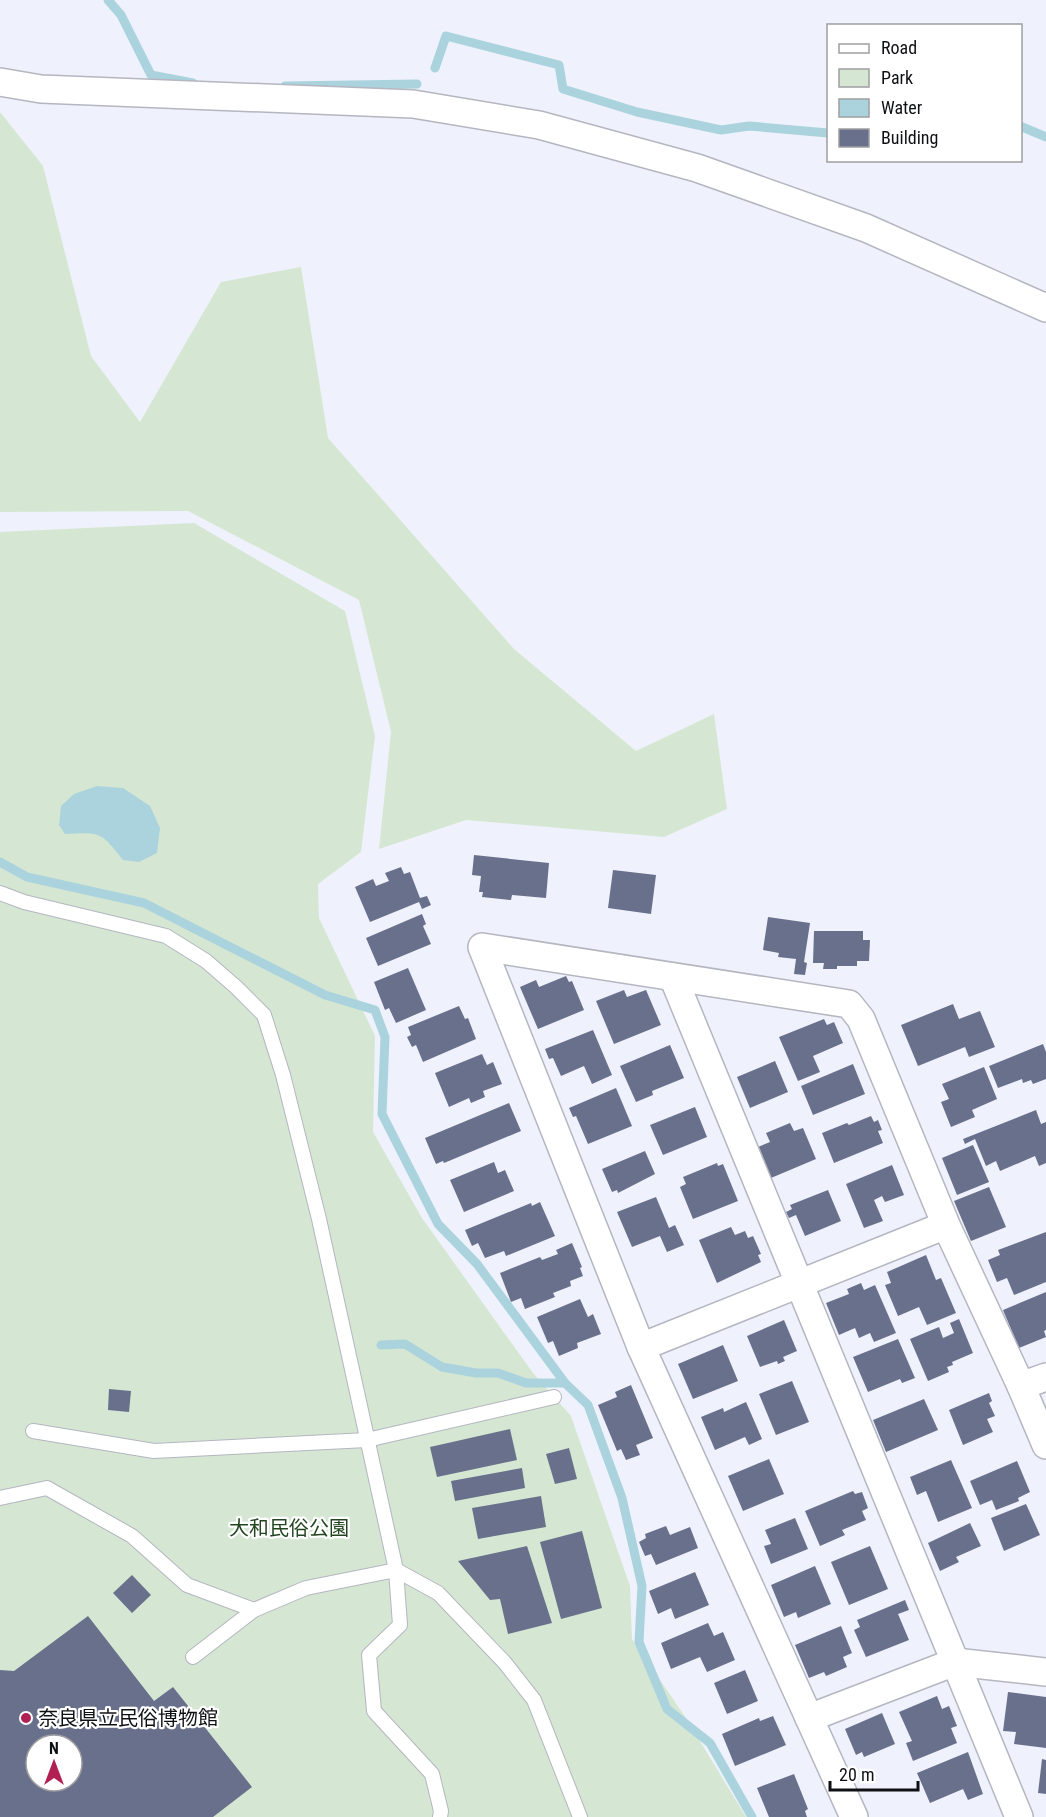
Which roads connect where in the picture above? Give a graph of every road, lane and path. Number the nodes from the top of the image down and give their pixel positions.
1 (0, 82) edge
2 (1046, 308) edge
3 (0, 893) edge
4 (674, 977) junction
5 (946, 1226) junction
6 (800, 1284) junction
7 (641, 1347) junction
8 (1046, 1377) edge
9 (1021, 1386) junction
10 (554, 1397) dead end
11 (33, 1431) dead end
12 (367, 1440) junction
13 (1046, 1445) edge
14 (0, 1498) edge
15 (396, 1570) junction
16 (254, 1610) junction
17 (193, 1657) dead end
18 (955, 1662) junction
19 (1046, 1672) edge
20 (809, 1718) junction
21 (441, 1817) edge
22 (580, 1817) edge
23 (854, 1817) edge
24 (1019, 1817) edge

1 - 2 street
3 - 12 lane
4 - 5 street
4 - 6 street
4 - 7 street
5 - 6 street
5 - 9 street
6 - 7 street
6 - 18 street
7 - 20 street
8 - 9 street
9 - 13 street
10 - 12 lane
11 - 12 lane
12 - 15 lane
14 - 16 lane
15 - 16 lane
15 - 21 lane
15 - 22 lane
16 - 17 lane
18 - 19 street
18 - 20 street
18 - 24 street
20 - 23 street

